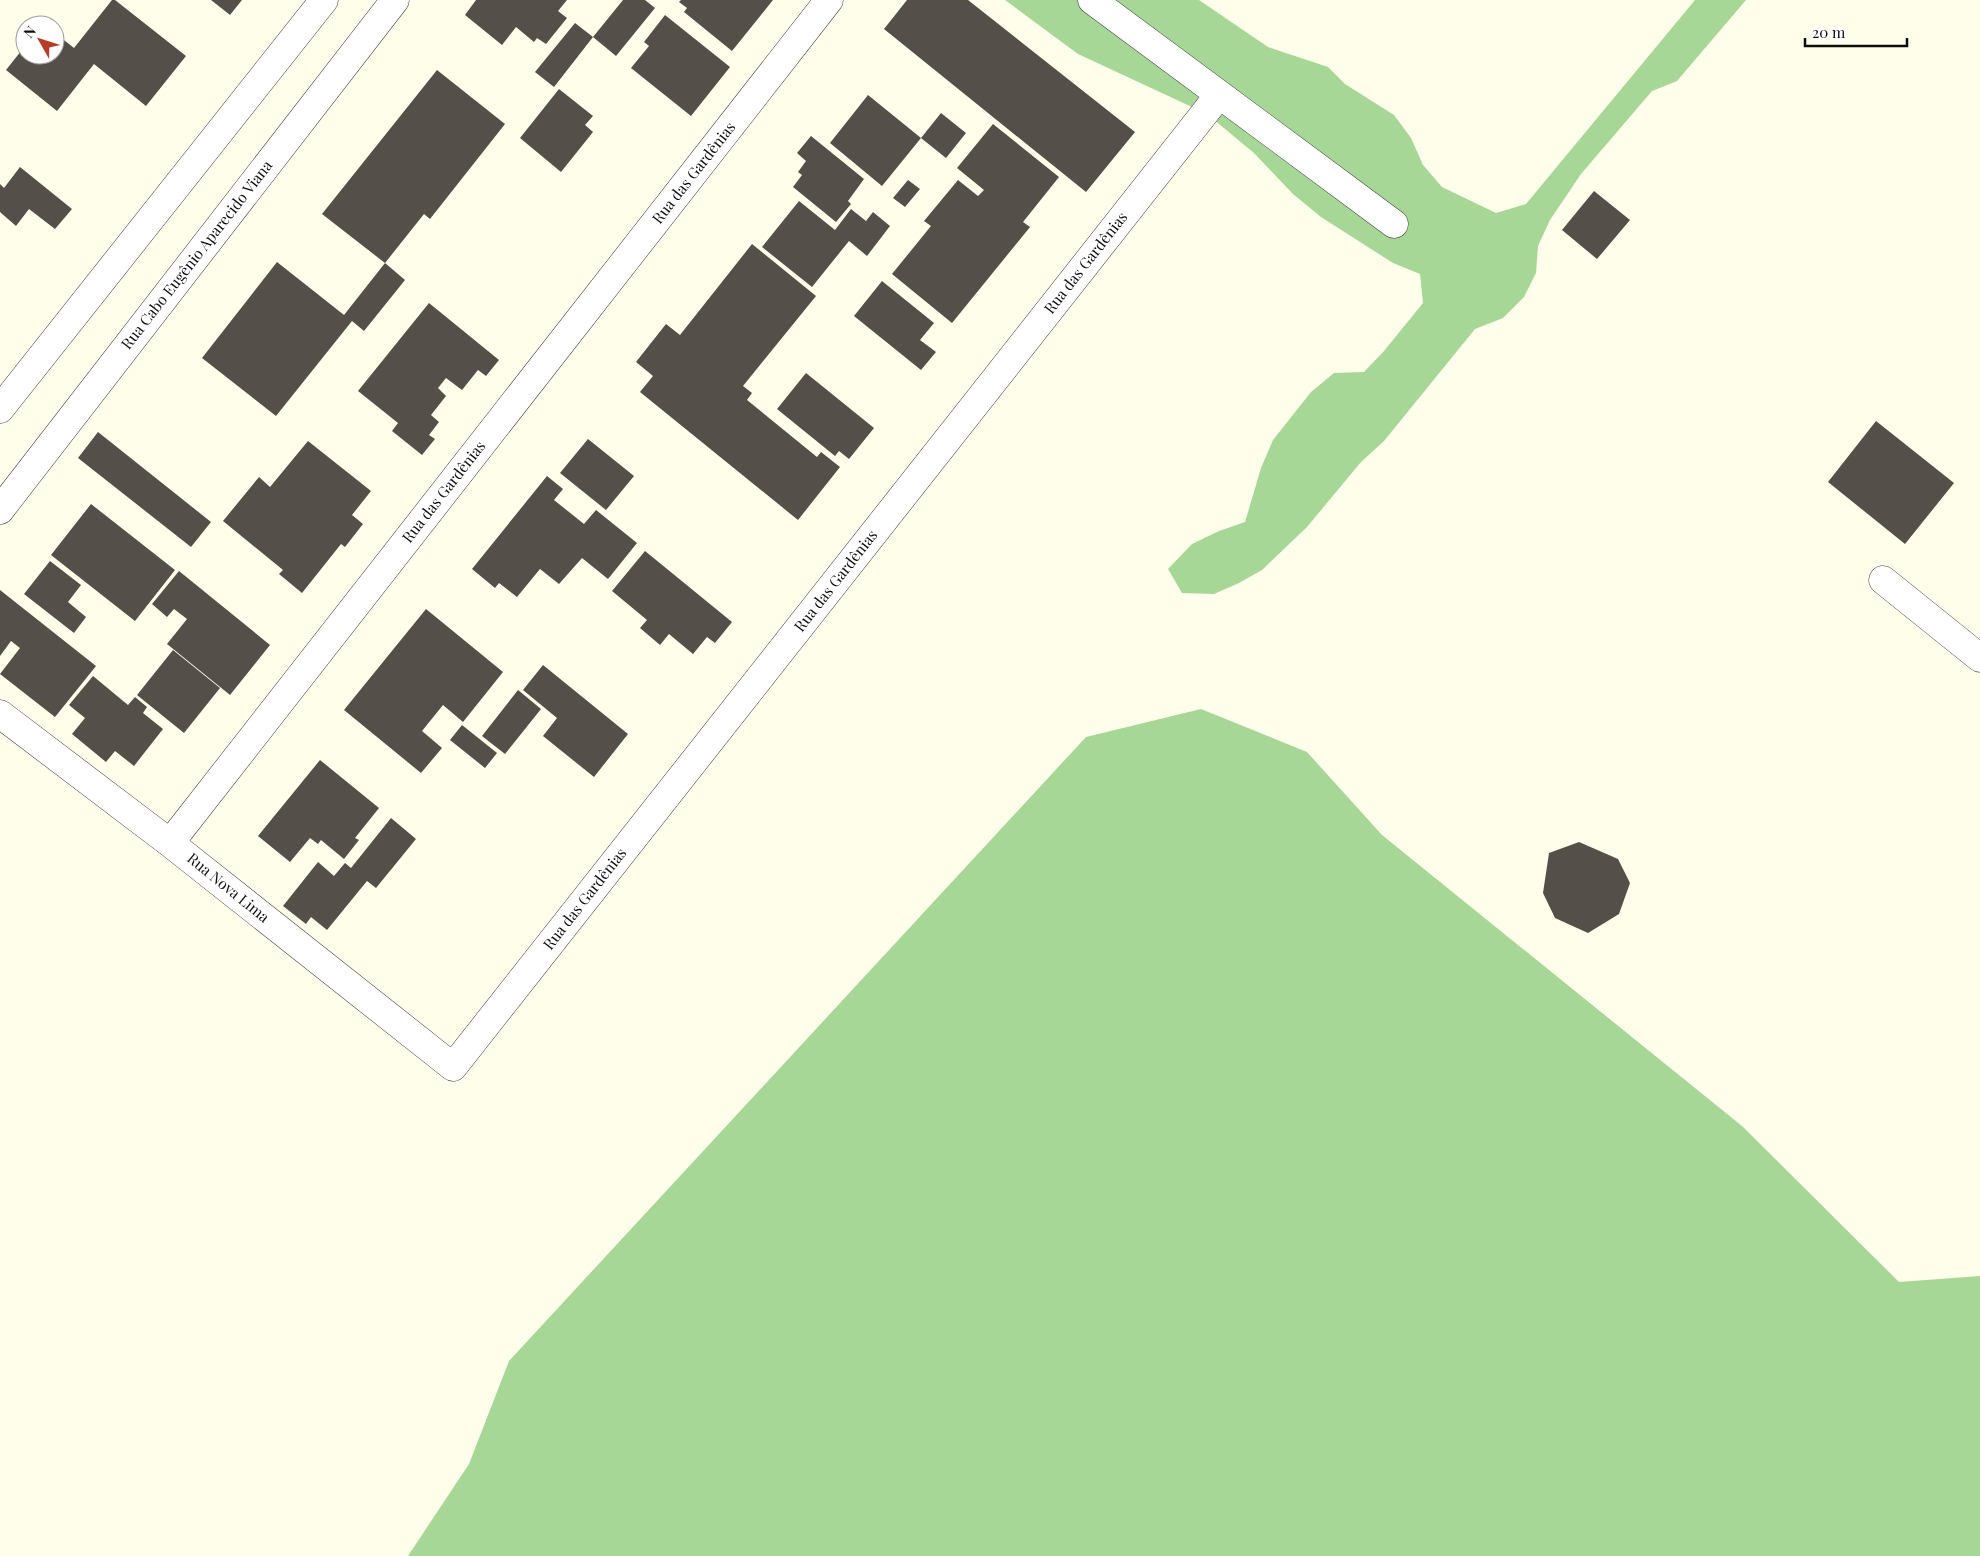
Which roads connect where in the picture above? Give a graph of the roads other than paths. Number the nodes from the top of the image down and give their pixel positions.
1 (324, 0) edge
2 (395, 0) edge
3 (829, 0) edge
4 (1092, 0) edge
5 (1219, 95) junction
6 (1394, 224) dead end
7 (0, 409) edge
8 (0, 510) edge
9 (1883, 580) dead end
10 (1980, 658) edge
11 (0, 714) edge
12 (170, 842) junction
13 (453, 1067) joint

1 - 7 street
2 - 8 street, Rua Cabo Eugênio Aparecido Viana
3 - 12 street, Rua das Gardênias
4 - 5 street
5 - 6 street
5 - 13 street, Rua das Gardênias
9 - 10 street
11 - 12 street, Rua Nova Lima
12 - 13 street, Rua Nova Lima

